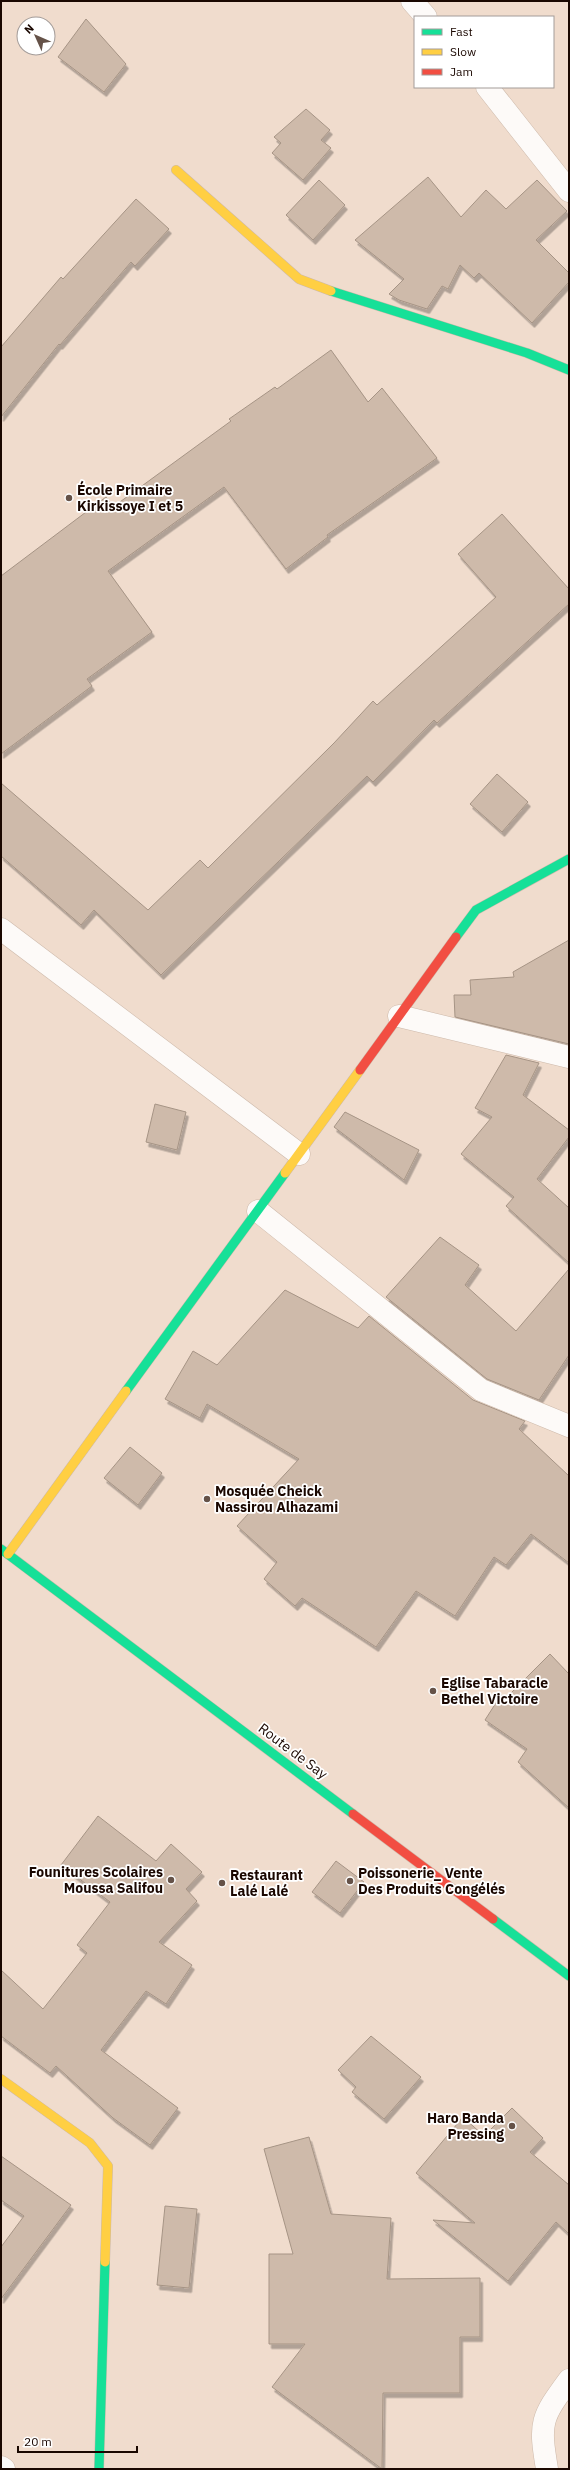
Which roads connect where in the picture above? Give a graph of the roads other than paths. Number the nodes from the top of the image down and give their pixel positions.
1 (412, 1) edge
2 (425, 16) edge
3 (488, 88) edge
4 (176, 170) dead end
5 (569, 191) edge
6 (569, 370) edge
7 (569, 859) edge
8 (1, 929) edge
9 (399, 1016) junction
10 (569, 1057) edge
11 (299, 1154) junction
12 (258, 1211) junction
13 (569, 1426) edge
14 (5, 1552) edge
15 (569, 1976) edge
16 (1, 2079) edge
17 (569, 2380) edge
18 (1, 2466) edge
19 (4, 2469) edge
20 (99, 2469) edge
21 (547, 2469) edge

1 - 2 street
3 - 5 street
4 - 6 street
7 - 9 street
8 - 11 street
9 - 10 street
9 - 11 street
11 - 12 street
12 - 13 street
12 - 14 street
14 - 15 street, Route de Say
16 - 20 street
17 - 21 street
18 - 19 street

